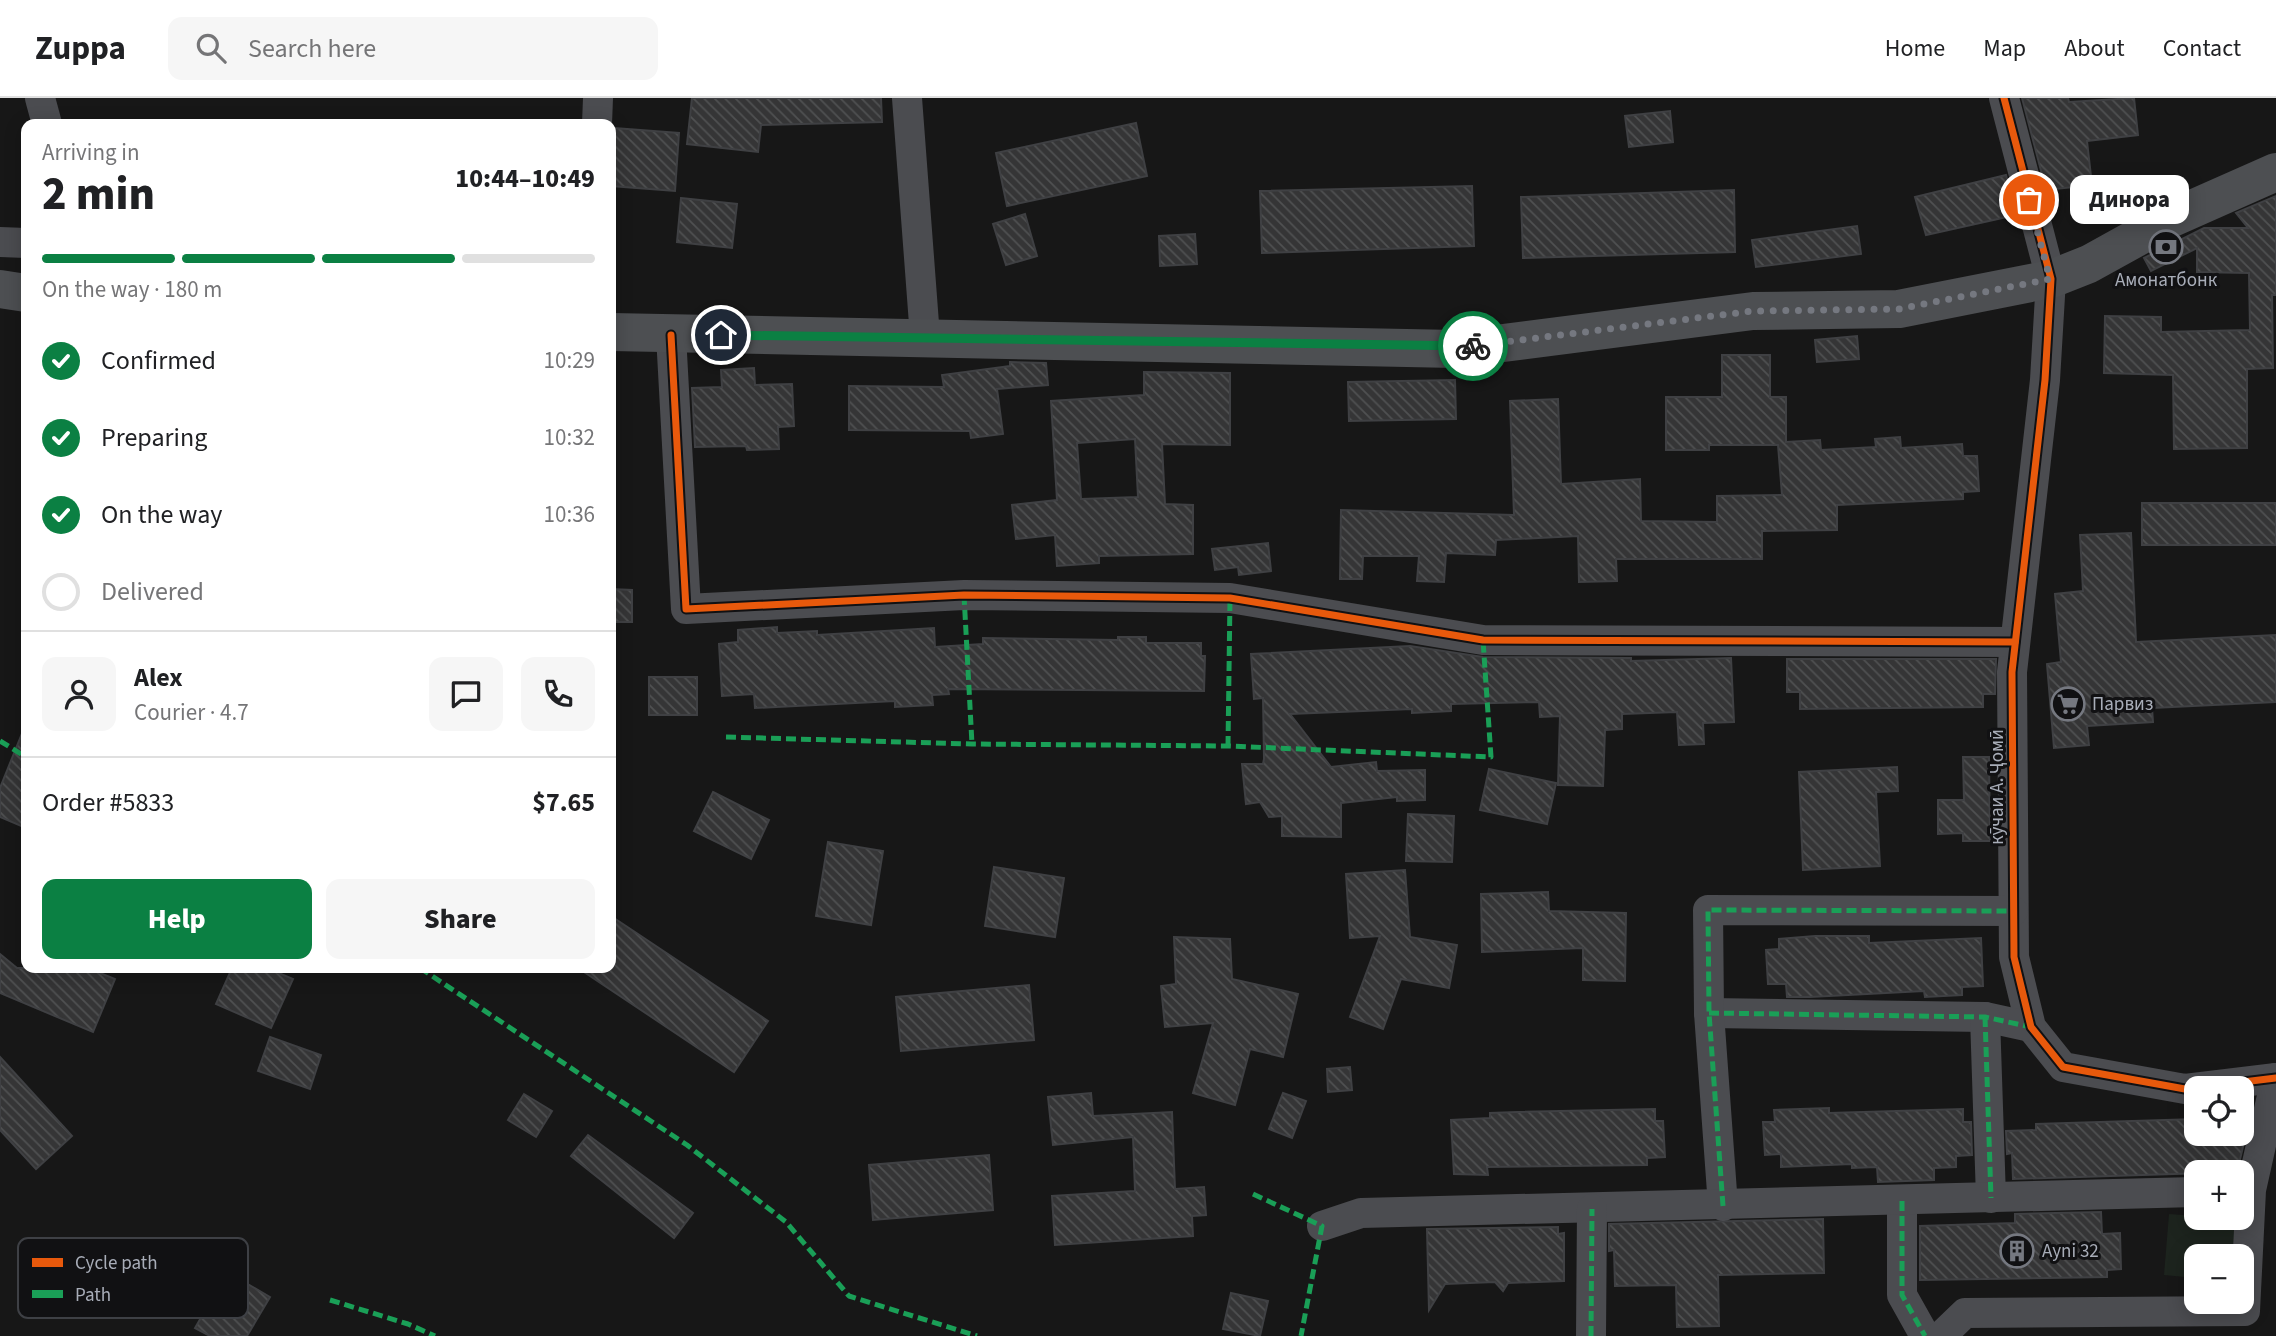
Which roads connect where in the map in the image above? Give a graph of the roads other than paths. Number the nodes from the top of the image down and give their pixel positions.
1 (40, 98) edge
2 (598, 98) edge
3 (907, 98) edge
4 (2004, 98) edge
5 (46, 119) edge
6 (597, 119) edge
7 (2276, 172) edge
8 (0, 242) edge
9 (21, 243) edge
10 (2050, 279) junction
11 (0, 289) edge
12 (21, 292) edge
13 (616, 332) edge
14 (671, 335) junction
15 (925, 337) junction
16 (2015, 642) junction
17 (2013, 911) junction
18 (1709, 1013) junction
19 (1985, 1017) junction
20 (2031, 1027) junction
21 (2276, 1078) edge
22 (2254, 1161) edge
23 (2184, 1192) edge
24 (1991, 1198) junction
25 (1902, 1201) junction
26 (1723, 1206) junction
27 (1592, 1209) junction
28 (1322, 1227) dead end
29 (2246, 1230) edge
30 (1591, 1336) edge
31 (1925, 1336) edge
32 (1941, 1336) edge

1 - 5 street
2 - 6 street
3 - 15 street
4 - 10 street, кӯчаи А. Ҷомӣ
7 - 10 main road
8 - 9 street
10 - 15 main road
10 - 16 street, кӯчаи А. Ҷомӣ
11 - 12 main road
13 - 14 main road
14 - 15 main road
14 - 16 street
16 - 17 street, кӯчаи А. Ҷомӣ
17 - 18 street
17 - 20 street, кӯчаи А. Ҷомӣ
18 - 19 street
18 - 26 street
19 - 20 street
19 - 24 street
20 - 21 street, кӯчаи А. Ҷомӣ
21 - 22 street
23 - 24 street
24 - 25 street
25 - 26 street
25 - 31 street
26 - 27 street
27 - 28 street
27 - 30 street
29 - 32 street

